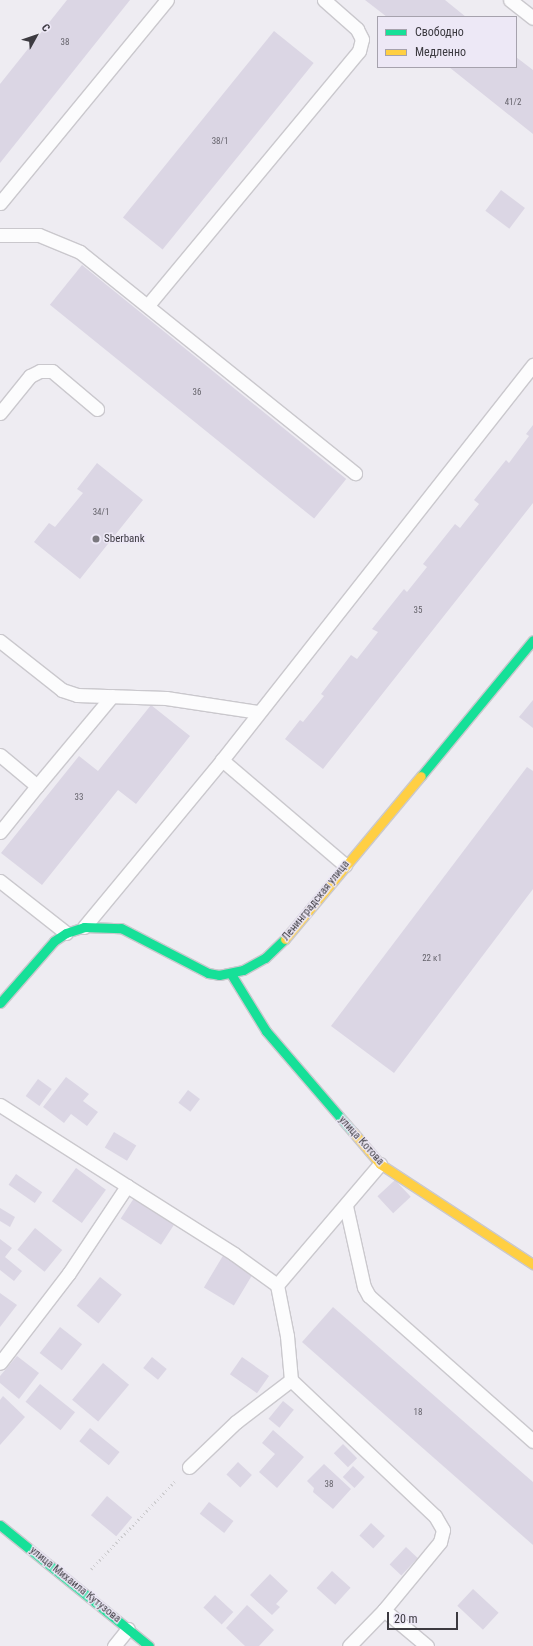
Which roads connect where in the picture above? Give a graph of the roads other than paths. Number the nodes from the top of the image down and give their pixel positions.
1 (167, 0) edge
2 (324, 0) edge
3 (510, 0) edge
4 (533, 18) edge
5 (0, 203) edge
6 (0, 236) edge
7 (148, 306) junction
8 (533, 366) edge
9 (97, 409) dead end
10 (0, 413) edge
11 (355, 473) dead end
12 (533, 640) edge
13 (0, 641) edge
14 (112, 696) junction
15 (259, 712) junction
16 (0, 755) edge
17 (222, 760) junction
18 (37, 786) junction
19 (0, 832) edge
20 (345, 865) junction
21 (0, 881) edge
22 (84, 927) junction
23 (66, 933) junction
24 (231, 974) junction
25 (0, 1003) edge
26 (0, 1105) edge
27 (380, 1164) junction
28 (127, 1186) junction
29 (346, 1206) junction
30 (533, 1264) edge
31 (277, 1285) junction
32 (0, 1363) edge
33 (291, 1380) junction
34 (533, 1441) edge
35 (189, 1467) road end
36 (0, 1525) edge
37 (384, 1610) junction
38 (128, 1629) junction
39 (114, 1646) edge
40 (149, 1646) edge
41 (349, 1646) edge
42 (427, 1646) edge

1 - 5 lane
2 - 7 lane
3 - 4 lane
6 - 7 lane
7 - 11 lane
8 - 15 lane
9 - 10 lane
12 - 20 street, Ленинградская улица
13 - 14 lane
14 - 15 lane
14 - 18 lane
15 - 17 lane
16 - 18 lane
17 - 20 lane
17 - 22 lane
18 - 19 lane
20 - 24 street, Ленинградская улица
21 - 23 lane
22 - 23 street, Ленинградская улица
22 - 24 street, Ленинградская улица
23 - 25 street, Ленинградская улица
24 - 27 street, улица Котова
26 - 28 lane
27 - 29 lane
27 - 30 street, улица Котова
28 - 31 lane
28 - 32 lane
29 - 31 lane
29 - 34 lane
31 - 33 lane
33 - 35 lane
33 - 37 lane
36 - 38 street, улица Михаила Кутузова
37 - 41 lane
37 - 42 lane
38 - 39 lane
38 - 40 street, улица Михаила Кутузова

